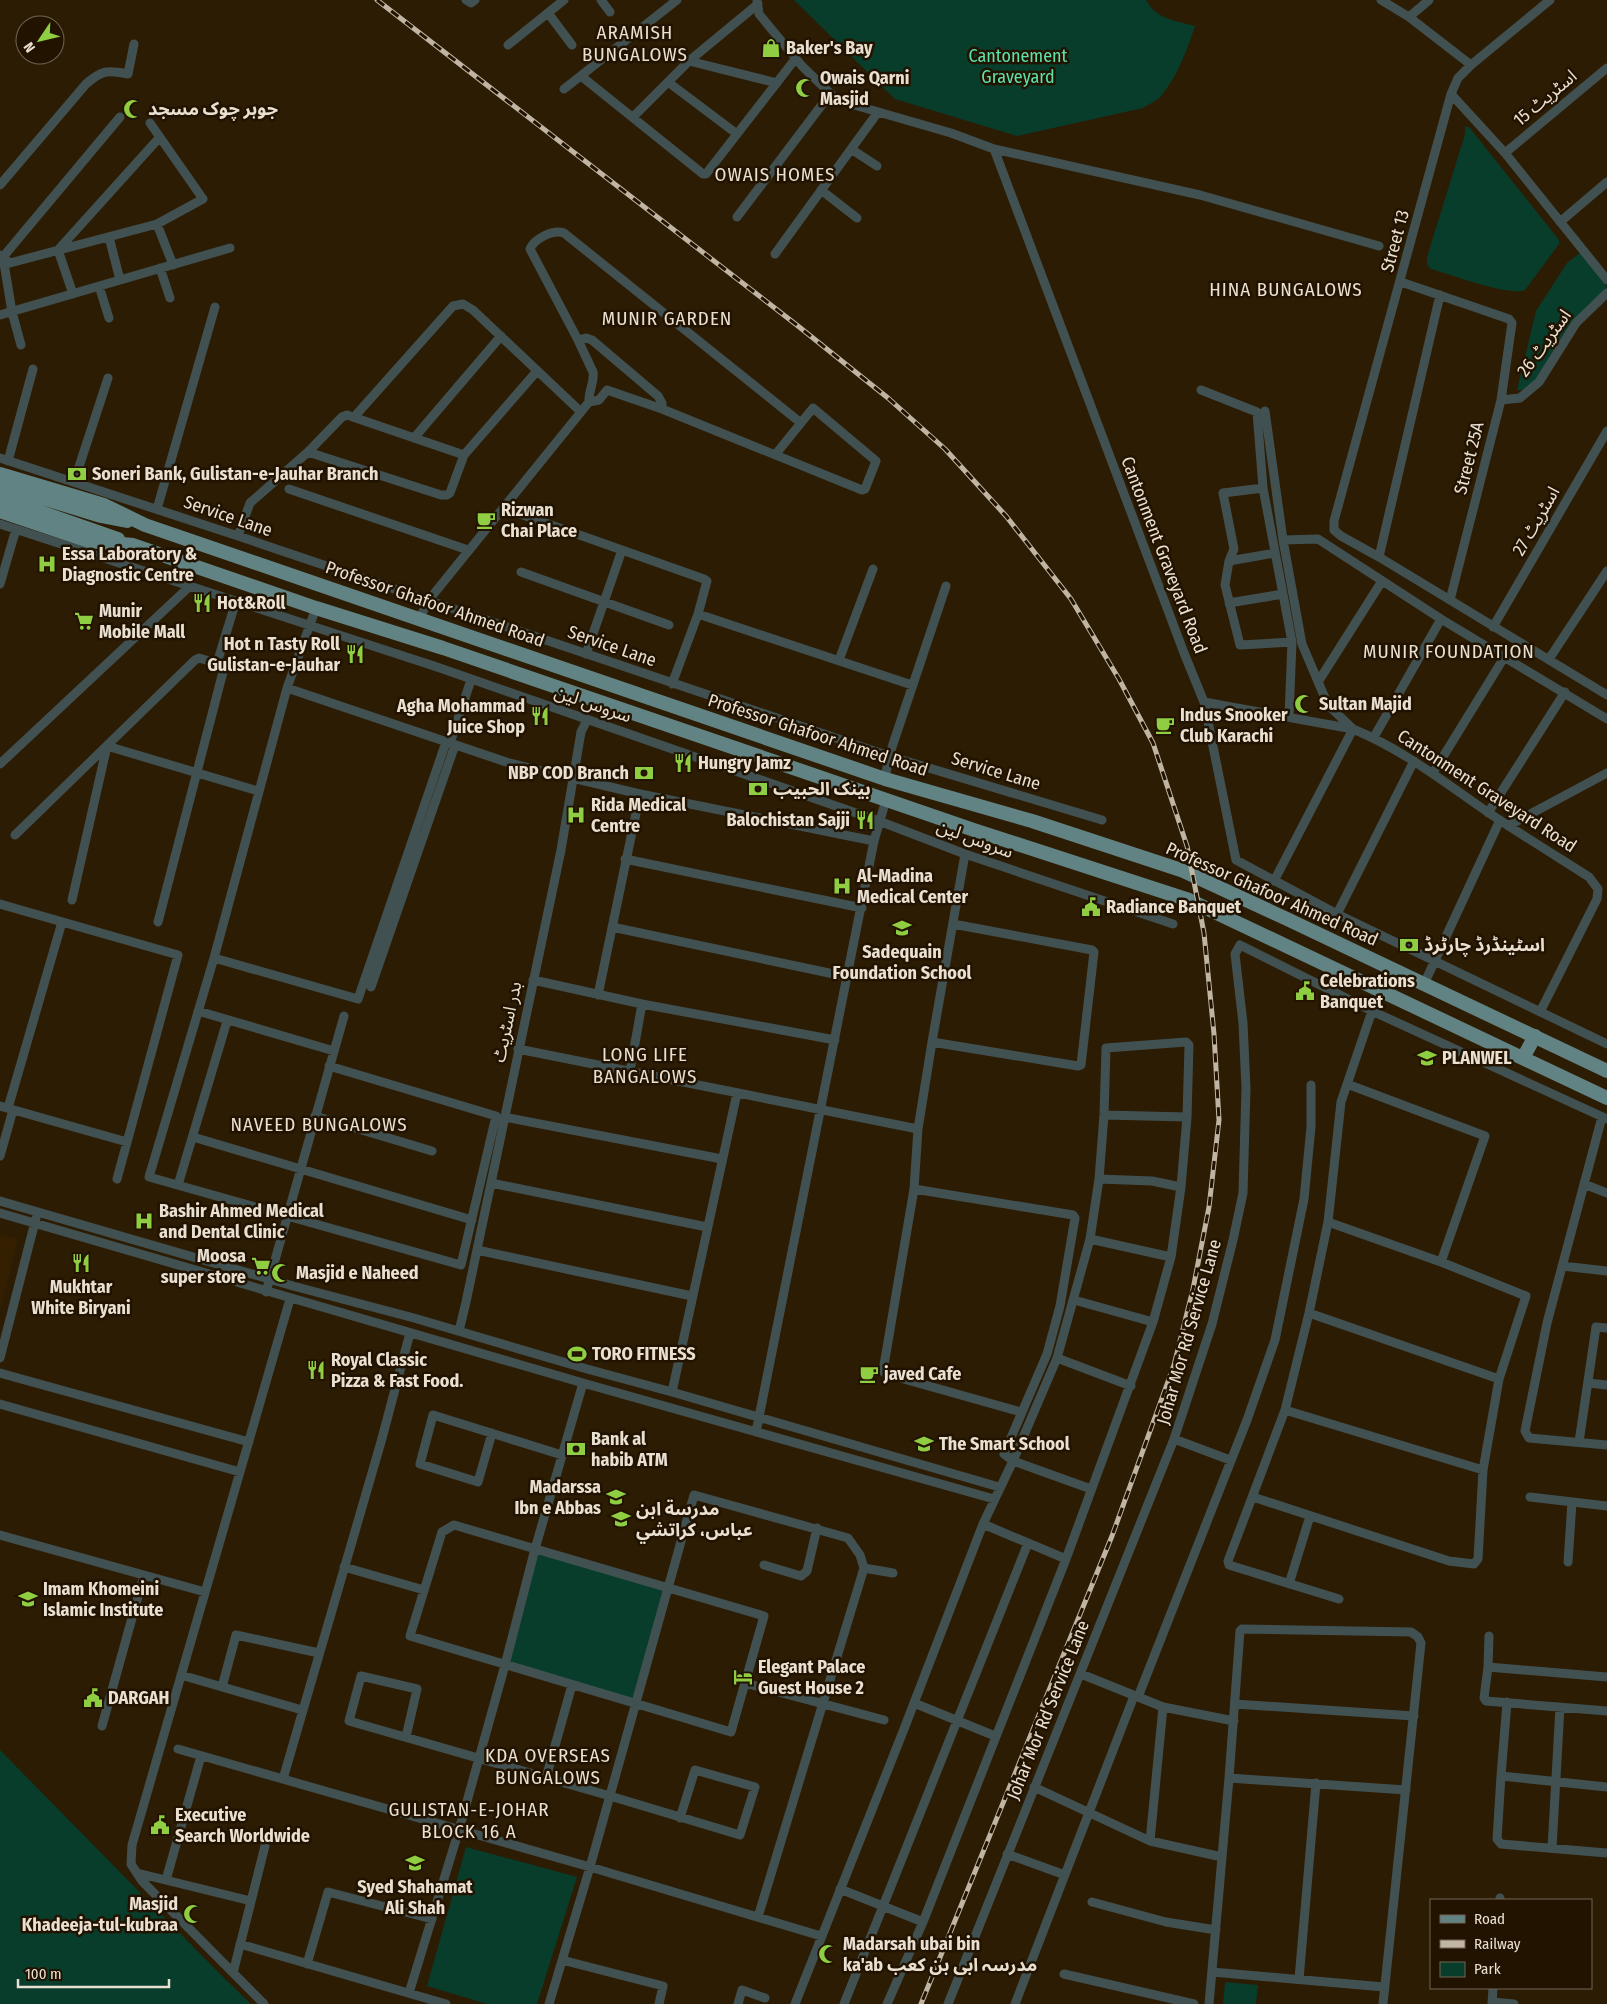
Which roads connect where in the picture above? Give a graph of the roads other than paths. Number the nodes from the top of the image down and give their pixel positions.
1 (466, 0) edge
2 (475, 0) edge
3 (564, 0) edge
4 (601, 0) edge
5 (676, 0) edge
6 (1429, 0) edge
7 (1550, 0) edge
8 (1382, 1) edge
9 (757, 2) edge
10 (610, 12) dead end
11 (548, 13) junction
12 (1409, 16) junction
13 (134, 44) dead end
14 (508, 45) dead end
15 (572, 45) dead end
16 (796, 58) junction
17 (689, 61) junction
18 (1470, 65) junction
19 (1607, 68) edge
20 (581, 76) junction
21 (668, 82) junction
22 (777, 83) junction
23 (564, 89) dead end
24 (830, 94) junction
25 (1451, 94) junction
26 (878, 112) junction
27 (120, 117) dead end
28 (633, 117) junction
29 (150, 123) dead end
30 (737, 134) junction
31 (159, 138) junction
32 (851, 149) junction
33 (994, 149) junction
34 (1505, 154) junction
35 (877, 166) dead end
36 (1607, 182) edge
37 (0, 185) edge
38 (821, 190) junction
39 (738, 217) dead end
40 (857, 218) dead end
41 (1560, 222) junction
42 (157, 224) junction
43 (109, 237) junction
44 (1379, 246) dead end
45 (230, 248) dead end
46 (58, 250) junction
47 (775, 254) dead end
48 (1, 256) edge
49 (173, 264) junction
50 (160, 268) junction
51 (120, 280) junction
52 (1607, 280) edge
53 (1401, 282) junction
54 (99, 286) junction
55 (1607, 293) edge
56 (73, 294) junction
57 (1440, 295) junction
58 (170, 298) dead end
59 (215, 307) dead end
60 (12, 312) junction
61 (0, 316) edge
62 (109, 318) dead end
63 (501, 336) junction
64 (578, 340) junction
65 (21, 345) dead end
66 (33, 369) dead end
67 (537, 371) junction
68 (108, 378) dead end
69 (1200, 390) dead end
70 (1501, 400) junction
71 (589, 402) junction
72 (662, 409) junction
73 (1265, 410) dead end
74 (581, 412) junction
75 (354, 416) junction
76 (801, 423) junction
77 (1607, 431) edge
78 (414, 438) junction
79 (308, 452) junction
80 (464, 455) junction
81 (775, 455) junction
82 (4, 459) edge
83 (0, 474) edge
84 (74, 482) junction
85 (0, 485) edge
86 (1263, 488) junction
87 (290, 489) dead end
88 (0, 498) edge
89 (503, 508) junction
90 (157, 509) junction
91 (0, 512) edge
92 (0, 524) edge
93 (145, 525) junction
94 (16, 529) junction
95 (238, 536) junction
96 (1283, 540) junction
97 (133, 545) junction
98 (468, 550) junction
99 (622, 550) junction
100 (1275, 553) junction
101 (1379, 557) junction
102 (1229, 561) junction
103 (873, 569) dead end
104 (521, 572) dead end
105 (1607, 572) edge
106 (1382, 581) junction
107 (0, 584) edge
108 (190, 586) junction
109 (946, 586) dead end
110 (1283, 594) junction
111 (1450, 600) junction
112 (236, 601) junction
113 (428, 601) junction
114 (604, 601) junction
115 (1230, 603) junction
116 (316, 608) junction
117 (698, 614) junction
118 (420, 618) junction
119 (1441, 619) junction
120 (669, 625) dead end
121 (309, 626) junction
122 (1492, 627) junction
123 (1292, 642) junction
124 (586, 654) junction
125 (1505, 656) junction
126 (1549, 659) junction
127 (839, 660) junction
128 (217, 663) junction
129 (471, 680) junction
130 (1318, 682) junction
131 (607, 683) junction
132 (672, 684) junction
133 (912, 686) junction
134 (288, 688) junction
135 (1565, 692) junction
136 (1607, 695) edge
137 (600, 702) junction
138 (1204, 702) junction
139 (1290, 717) junction
140 (1607, 719) edge
141 (587, 720) junction
142 (1353, 729) junction
143 (1374, 737) junction
144 (450, 744) junction
145 (107, 746) junction
146 (889, 756) junction
147 (1414, 761) junction
148 (0, 764) edge
149 (197, 773) junction
150 (1434, 773) junction
151 (1607, 773) edge
152 (573, 779) junction
153 (885, 779) junction
154 (258, 791) junction
155 (640, 794) junction
156 (886, 800) junction
157 (1488, 813) junction
158 (1102, 820) dead end
159 (1500, 820) junction
160 (879, 821) junction
161 (1508, 826) junction
162 (15, 835) dead end
163 (874, 841) junction
164 (966, 854) junction
165 (626, 858) junction
166 (1274, 882) junction
167 (72, 900) dead end
168 (0, 904) edge
169 (862, 908) junction
170 (1338, 914) junction
171 (62, 922) junction
172 (158, 922) dead end
173 (953, 924) junction
174 (1173, 924) dead end
175 (612, 926) junction
176 (214, 958) junction
177 (1434, 961) junction
178 (848, 977) junction
179 (533, 980) junction
180 (1424, 984) junction
181 (372, 987) dead end
182 (1382, 991) junction
183 (598, 995) junction
184 (642, 1004) junction
185 (1372, 1011) junction
186 (198, 1012) junction
187 (1540, 1012) junction
188 (344, 1016) dead end
189 (227, 1021) junction
190 (1535, 1036) junction
191 (835, 1040) junction
192 (932, 1042) junction
193 (1607, 1044) edge
194 (518, 1049) junction
195 (334, 1051) junction
196 (1523, 1058) junction
197 (330, 1066) junction
198 (630, 1071) junction
199 (1607, 1071) edge
200 (1347, 1084) junction
201 (1311, 1086) dead end
202 (737, 1093) junction
203 (1607, 1098) edge
204 (7, 1108) edge
205 (821, 1110) junction
206 (1104, 1115) junction
207 (315, 1116) junction
208 (504, 1117) junction
209 (1187, 1117) junction
210 (1605, 1118) edge
211 (918, 1129) junction
212 (193, 1137) junction
213 (127, 1142) junction
214 (432, 1150) dead end
215 (0, 1156) edge
216 (722, 1159) junction
217 (300, 1168) junction
218 (117, 1179) dead end
219 (1099, 1179) junction
220 (491, 1183) junction
221 (1584, 1184) junction
222 (178, 1185) junction
223 (1181, 1186) junction
224 (914, 1189) junction
225 (1607, 1193) edge
226 (0, 1202) edge
227 (38, 1212) junction
228 (0, 1213) edge
229 (286, 1216) junction
230 (472, 1220) junction
231 (1328, 1222) junction
232 (35, 1223) junction
233 (707, 1227) junction
234 (1090, 1238) junction
235 (477, 1250) junction
236 (1171, 1257) junction
237 (1441, 1262) junction
238 (1562, 1266) junction
239 (1607, 1271) edge
240 (269, 1280) junction
241 (266, 1292) junction
242 (692, 1296) junction
243 (290, 1299) junction
244 (1074, 1300) junction
245 (1309, 1313) junction
246 (1154, 1322) junction
247 (1607, 1328) edge
248 (458, 1331) junction
249 (410, 1333) junction
250 (0, 1358) edge
251 (1057, 1358) junction
252 (0, 1373) edge
253 (1499, 1378) junction
254 (583, 1383) junction
255 (1588, 1383) junction
256 (1607, 1385) edge
257 (1131, 1386) junction
258 (672, 1392) junction
259 (0, 1404) edge
260 (1285, 1410) junction
261 (1021, 1412) junction
262 (759, 1416) junction
263 (756, 1432) junction
264 (492, 1433) junction
265 (1174, 1439) junction
266 (249, 1442) junction
267 (1579, 1442) junction
268 (1607, 1445) edge
269 (562, 1455) junction
270 (1230, 1460) junction
271 (1013, 1461) junction
272 (1483, 1470) junction
273 (240, 1472) junction
274 (999, 1487) junction
275 (1091, 1490) junction
276 (1253, 1497) junction
277 (1530, 1497) dead end
278 (994, 1499) junction
279 (1572, 1502) junction
280 (1607, 1506) edge
281 (1310, 1516) junction
282 (983, 1524) junction
283 (817, 1528) junction
284 (0, 1535) edge
285 (1028, 1543) junction
286 (535, 1549) junction
287 (1066, 1559) junction
288 (1568, 1562) dead end
289 (764, 1565) dead end
290 (344, 1567) junction
291 (864, 1568) junction
292 (893, 1573) dead end
293 (144, 1575) junction
294 (1289, 1584) junction
295 (668, 1588) junction
296 (424, 1590) junction
297 (205, 1592) junction
298 (1338, 1599) dead end
299 (1489, 1636) dead end
300 (319, 1653) junction
301 (505, 1665) junction
302 (1488, 1667) junction
303 (1081, 1674) junction
304 (181, 1675) junction
305 (1607, 1678) edge
306 (745, 1683) junction
307 (572, 1685) junction
308 (222, 1687) junction
309 (1136, 1696) junction
310 (1507, 1702) junction
311 (914, 1703) junction
312 (635, 1704) junction
313 (823, 1704) junction
314 (1235, 1704) junction
315 (1163, 1707) junction
316 (1560, 1707) junction
317 (302, 1710) junction
318 (1607, 1711) edge
319 (1414, 1716) junction
320 (884, 1720) dead end
321 (957, 1721) junction
322 (1234, 1721) junction
323 (102, 1726) dead end
324 (995, 1736) junction
325 (406, 1737) junction
326 (178, 1749) dead end
327 (201, 1756) junction
328 (479, 1760) junction
329 (1501, 1776) junction
330 (546, 1778) junction
331 (1230, 1778) junction
332 (283, 1779) junction
333 (1555, 1781) junction
334 (1316, 1784) junction
335 (1034, 1787) junction
336 (1607, 1787) edge
337 (1406, 1790) junction
338 (610, 1796) junction
339 (1090, 1813) junction
340 (680, 1818) junction
341 (459, 1830) junction
342 (1150, 1841) junction
343 (265, 1846) dead end
344 (1552, 1848) junction
345 (1607, 1852) edge
346 (1007, 1854) junction
347 (1222, 1857) junction
348 (590, 1867) junction
349 (137, 1872) junction
350 (1065, 1875) junction
351 (166, 1880) junction
352 (840, 1889) junction
353 (251, 1901) junction
354 (1092, 1902) dead end
355 (883, 1907) junction
356 (758, 1918) junction
357 (432, 1919) junction
358 (922, 1922) junction
359 (1216, 1930) junction
360 (821, 1936) junction
361 (240, 1944) junction
362 (562, 1960) junction
363 (307, 1964) junction
364 (233, 1972) junction
365 (1212, 1972) junction
366 (1064, 1974) dead end
367 (1299, 1979) junction
368 (1384, 1987) junction
369 (1493, 1989) edge
370 (409, 1993) junction
371 (765, 1998) dead end
372 (1492, 2003) edge
373 (264, 2004) edge
374 (446, 2004) edge
375 (549, 2004) edge
376 (659, 2004) edge
377 (738, 2004) edge
378 (795, 2004) edge
379 (844, 2004) edge
380 (887, 2004) edge
381 (948, 2004) edge
382 (1015, 2004) edge
383 (1194, 2004) edge
384 (1210, 2004) edge
385 (1383, 2004) edge
386 (1514, 2004) edge

1 - 2 street
3 - 11 street
4 - 10 street
5 - 20 street
6 - 12 street
7 - 18 street, Street 13
8 - 12 street
9 - 16 street
9 - 17 street
11 - 14 street
11 - 15 street
12 - 18 street
13 - 37 street
16 - 22 street
16 - 24 street
17 - 21 street
17 - 22 street
18 - 25 street, Street 13
19 - 34 street, اسٹریٹ 15
20 - 23 street
20 - 28 street
21 - 28 street
21 - 30 street
22 - 30 street
24 - 26 street
24 - 39 street
25 - 34 street
25 - 53 street, Street 13
26 - 32 street
26 - 33 street
27 - 48 street
28 - 30 street
29 - 31 street
31 - 42 street
31 - 46 street
32 - 35 street
32 - 38 street
33 - 44 street
33 - 138 street, Cantonment Graveyard Road
34 - 41 street
36 - 41 street
38 - 40 street
38 - 47 street
41 - 52 street
42 - 43 street
42 - 49 street
43 - 46 street
43 - 51 street
45 - 49 street
46 - 48 street
46 - 56 street
48 - 60 street
49 - 50 street
50 - 51 street
50 - 58 street
51 - 54 street
53 - 57 street
53 - 101 street, Street 13
54 - 56 street
54 - 62 street
55 - 70 street, اسٹریٹ 26
56 - 60 street
57 - 70 street, Street 25A
57 - 101 street
59 - 90 street
60 - 61 street
60 - 65 street
63 - 67 street
63 - 75 street
63 - 78 street
64 - 71 street
64 - 72 street
64 - 76 street
66 - 82 street
67 - 74 street
67 - 80 street
68 - 84 street
69 - 86 street
70 - 111 street, Street 25A
71 - 72 street
71 - 74 street
72 - 81 street
73 - 96 street
74 - 89 street
75 - 78 street
75 - 79 street
76 - 81 street
76 - 81 street
77 - 122 street, اسٹریٹ 27
78 - 80 street
79 - 80 street
79 - 95 street
82 - 84 street, Service Lane
83 - 93 main road, Professor Ghafoor Ahmed Road
84 - 90 street, Service Lane
85 - 93 main road
86 - 100 street
86 - 102 street
87 - 98 street
88 - 97 main road
89 - 98 street
89 - 99 street
90 - 95 street, Service Lane
91 - 97 main road
92 - 94 street, سروس لین
93 - 118 main road, Professor Ghafoor Ahmed Road
94 - 107 street
94 - 108 street, سروس لین
95 - 113 street, Service Lane
96 - 106 street
96 - 130 street
97 - 116 main road
98 - 113 street
99 - 114 street
99 - 117 street
100 - 102 street
100 - 110 street
101 - 111 street
102 - 115 street
103 - 127 street
104 - 114 street
105 - 126 street
106 - 119 street
106 - 130 street
108 - 112 street, سروس لین
108 - 148 street
109 - 133 street
110 - 115 street
110 - 123 street
111 - 122 street
112 - 121 street, سروس لین
112 - 128 street
113 - 118 street
113 - 124 street, Service Lane
114 - 120 street
114 - 124 street
115 - 123 street
116 - 121 street
116 - 137 main road
117 - 127 street
117 - 132 street
118 - 131 main road, Professor Ghafoor Ahmed Road
119 - 125 street
119 - 143 street
121 - 129 street, سروس لین
121 - 134 street
122 - 126 street
123 - 139 street
124 - 132 street, Service Lane
125 - 135 street
125 - 150 street
126 - 136 street
127 - 133 street
128 - 145 street
128 - 149 street
129 - 141 street, سروس لین
129 - 144 street
130 - 142 street
131 - 137 main road
131 - 153 main road, Professor Ghafoor Ahmed Road
132 - 146 street, Service Lane
133 - 146 street
134 - 144 street
134 - 154 street
135 - 140 street
135 - 157 street
137 - 156 main road
138 - 139 street, Cantonment Graveyard Road
138 - 166 street
139 - 142 street, Cantonment Graveyard Road
141 - 152 street, بدر اسٹریٹ
141 - 160 street, سروس لین
142 - 143 street, Cantonment Graveyard Road
142 - 166 street
143 - 147 street, Cantonment Graveyard Road
144 - 152 street
144 - 176 street
144 - 181 street
145 - 149 street
145 - 162 street
145 - 167 street
146 - 153 street
146 - 158 street, Service Lane
147 - 150 street, Cantonment Graveyard Road
147 - 170 street
149 - 154 street
149 - 172 street
150 - 157 street, Cantonment Graveyard Road
151 - 161 street
152 - 155 street
152 - 179 street, بدر اسٹریٹ
153 - 180 main road, Professor Ghafoor Ahmed Road
154 - 176 street
155 - 163 street
155 - 165 street
156 - 160 street
156 - 182 main road
157 - 159 street, Cantonment Graveyard Road
159 - 161 street, Cantonment Graveyard Road
159 - 177 street
160 - 163 street
160 - 164 street, سروس لین
161 - 187 street, Cantonment Graveyard Road
163 - 169 street
164 - 173 street
164 - 174 street, سروس لین
165 - 169 street
165 - 175 street
166 - 170 street
168 - 171 street
169 - 178 street
170 - 177 street
171 - 204 street
171 - 213 street
173 - 192 street
173 - 192 street
175 - 178 street
175 - 183 street
176 - 186 street
177 - 180 street
177 - 187 street
178 - 191 street
179 - 183 street
179 - 194 street, بدر اسٹریٹ
180 - 190 main road, Professor Ghafoor Ahmed Road
182 - 185 street
182 - 196 main road
183 - 184 street
184 - 191 street
184 - 198 street
185 - 200 street
185 - 210 street, Johar Mor Rd Service Lane
185 - 265 street, Johar Mor Rd Service Lane
186 - 189 street
186 - 222 street
187 - 193 street
188 - 195 street
189 - 195 street
189 - 212 street
190 - 196 main road
190 - 199 main road, Professor Ghafoor Ahmed Road
191 - 205 street
192 - 211 street
194 - 198 street
194 - 208 street, بدر اسٹریٹ
195 - 197 street
196 - 203 main road
197 - 207 street
197 - 230 street
198 - 202 street
200 - 231 street
200 - 237 street
201 - 270 street
202 - 205 street
202 - 216 street
204 - 213 street
204 - 215 street
205 - 211 street
205 - 262 street
206 - 209 street
206 - 209 street
206 - 219 street
207 - 214 street
207 - 217 street
208 - 216 street
208 - 220 street, بدر اسٹریٹ
209 - 223 street
210 - 221 street
211 - 224 street
212 - 217 street
212 - 222 street
213 - 218 street
216 - 233 street
217 - 229 street
217 - 230 street
219 - 223 street
219 - 234 street
220 - 233 street
220 - 235 street, بدر اسٹریٹ
221 - 225 street
221 - 238 street
222 - 229 street
223 - 236 street
224 - 261 street
224 - 261 street
226 - 227 street
227 - 232 street
227 - 240 street
228 - 232 street
229 - 230 street
229 - 240 street
231 - 237 street
231 - 245 street
232 - 241 street
232 - 250 street
233 - 242 street
234 - 236 street
234 - 244 street
235 - 242 street
235 - 248 street, بدر اسٹریٹ
236 - 246 street
237 - 253 street
238 - 239 street
238 - 267 street
240 - 241 street
240 - 248 street
241 - 243 street
242 - 258 street
243 - 249 street
243 - 266 street
244 - 246 street
244 - 251 street
245 - 253 street
245 - 260 street
246 - 257 street
247 - 255 street
248 - 258 street
249 - 254 street
249 - 290 street
251 - 257 street
251 - 271 street
252 - 266 street
253 - 272 street
254 - 263 street
254 - 269 street
255 - 256 street
255 - 267 street
257 - 275 street
258 - 262 street
259 - 273 street
260 - 272 street
260 - 276 street
261 - 271 street
262 - 263 street
262 - 274 street
263 - 278 street
264 - 264 street
264 - 269 street
265 - 270 street
265 - 303 street, Johar Mor Rd Service Lane
266 - 273 street
267 - 268 street
269 - 286 street
270 - 309 street
271 - 274 street
271 - 275 street
272 - 281 street
273 - 297 street
274 - 278 street
275 - 287 street
276 - 281 street
276 - 294 street
277 - 279 street
278 - 282 street
279 - 280 street
279 - 288 street
281 - 294 street
282 - 285 street
282 - 311 street
283 - 289 street
283 - 291 street
283 - 295 street
284 - 293 street
285 - 287 street
285 - 321 street
286 - 295 street
286 - 296 street
286 - 301 street
287 - 324 street
290 - 296 street
290 - 300 street
291 - 292 street
291 - 313 street
293 - 297 street
293 - 323 street
294 - 298 street
295 - 306 street
295 - 312 street
296 - 301 street
297 - 304 street
299 - 302 street
300 - 308 street
300 - 317 street
301 - 307 street
301 - 328 street
302 - 305 street
302 - 310 street
303 - 309 street
303 - 335 street, Johar Mor Rd Service Lane
304 - 308 street
304 - 349 street
306 - 312 street
306 - 313 street
307 - 312 street
307 - 330 street
308 - 317 street
309 - 315 street
309 - 339 street
310 - 316 street
310 - 329 street
311 - 321 street
311 - 352 street
312 - 338 street
313 - 320 street
313 - 356 street
314 - 319 street
314 - 319 street
314 - 322 street
315 - 322 street
315 - 342 street
316 - 318 street
316 - 333 street
317 - 332 street
319 - 337 street
321 - 324 street
321 - 355 street
322 - 331 street
324 - 358 street
325 - 325 street
325 - 328 street
326 - 327 street
327 - 332 street
327 - 351 street
328 - 330 street
328 - 341 street
329 - 333 street
329 - 344 street
330 - 338 street
331 - 334 street
331 - 347 street
332 - 341 street
333 - 336 street
333 - 344 street
334 - 337 street
334 - 367 street
335 - 339 street
335 - 346 street, Johar Mor Rd Service Lane
337 - 368 street
338 - 340 street
338 - 348 street
339 - 342 street
339 - 350 street
340 - 340 street
341 - 348 street
341 - 357 street
342 - 347 street
343 - 353 street
344 - 345 street
346 - 350 street
346 - 381 street, Johar Mor Rd Service Lane
347 - 359 street
348 - 356 street
348 - 362 street
349 - 351 street
349 - 364 street
350 - 382 street
351 - 353 street
352 - 355 street
352 - 360 street
353 - 361 street
354 - 359 street
355 - 358 street
355 - 379 street
356 - 360 street
357 - 363 street
357 - 370 street
358 - 380 street
359 - 365 street
360 - 378 street
361 - 363 street
361 - 364 street
362 - 375 street
362 - 376 street
363 - 370 street
364 - 373 street
365 - 367 street
365 - 384 street
366 - 383 street
367 - 368 street
368 - 385 street
369 - 372 street
370 - 374 street
371 - 377 street
372 - 386 street

